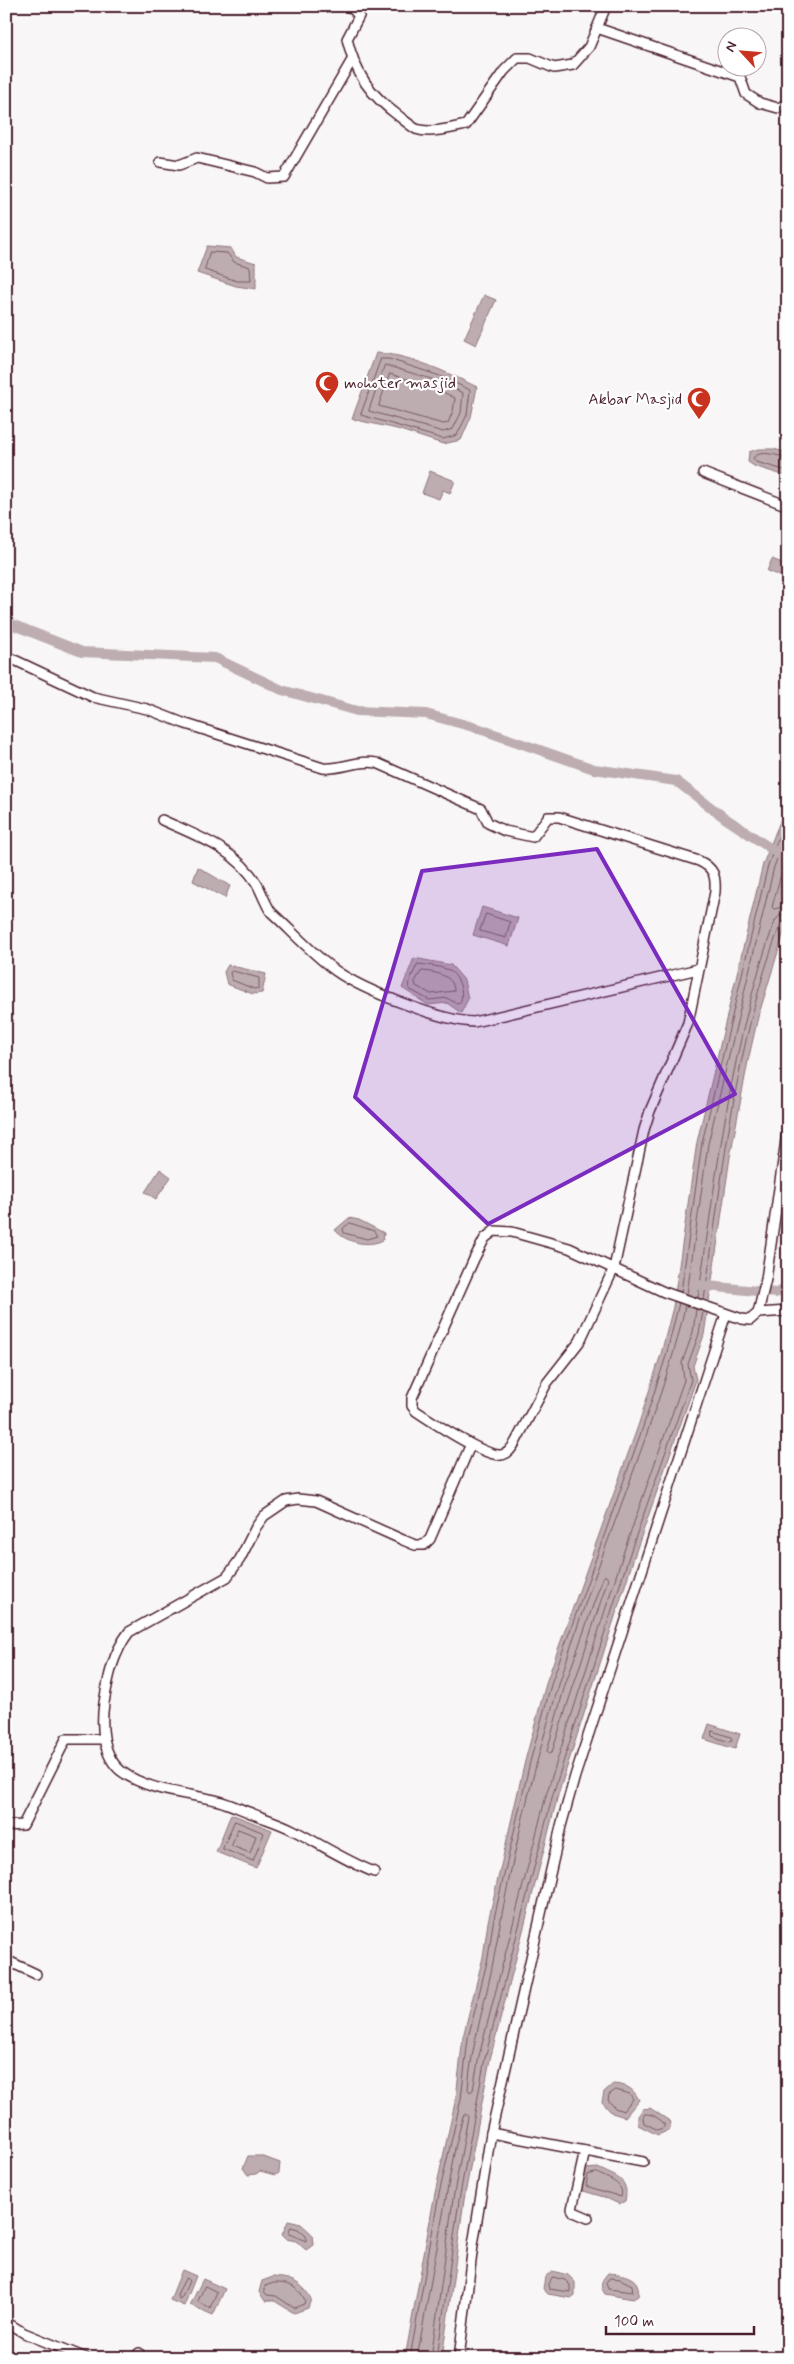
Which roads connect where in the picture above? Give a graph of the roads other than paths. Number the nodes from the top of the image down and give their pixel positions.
1 (350, 6) edge
2 (606, 6) edge
3 (596, 28) junction
4 (352, 60) junction
5 (788, 103) edge
6 (160, 162) dead end
7 (703, 473) dead end
8 (788, 506) edge
9 (6, 656) edge
10 (162, 820) dead end
11 (698, 969) junction
12 (788, 1126) edge
13 (786, 1145) edge
14 (614, 1268) junction
15 (759, 1309) junction
16 (788, 1311) edge
17 (726, 1314) junction
18 (470, 1446) junction
19 (104, 1739) junction
20 (6, 1826) edge
21 (374, 1872) dead end
22 (6, 1960) edge
23 (36, 1974) dead end
24 (492, 2133) junction
25 (585, 2151) junction
26 (643, 2162) dead end
27 (588, 2218) dead end
28 (6, 2322) edge
29 (86, 2358) edge
30 (459, 2358) edge

1 - 4 street
2 - 3 street
3 - 4 street
3 - 5 street
4 - 6 street
7 - 8 street
9 - 11 street
10 - 11 street
11 - 14 street
12 - 13 street
13 - 15 street
14 - 17 street
14 - 18 street
14 - 18 street
15 - 16 street
15 - 17 street
17 - 24 street
18 - 19 street
19 - 20 street
19 - 21 street
22 - 23 street
24 - 25 street
24 - 30 street
25 - 26 street
25 - 27 street
28 - 29 street

